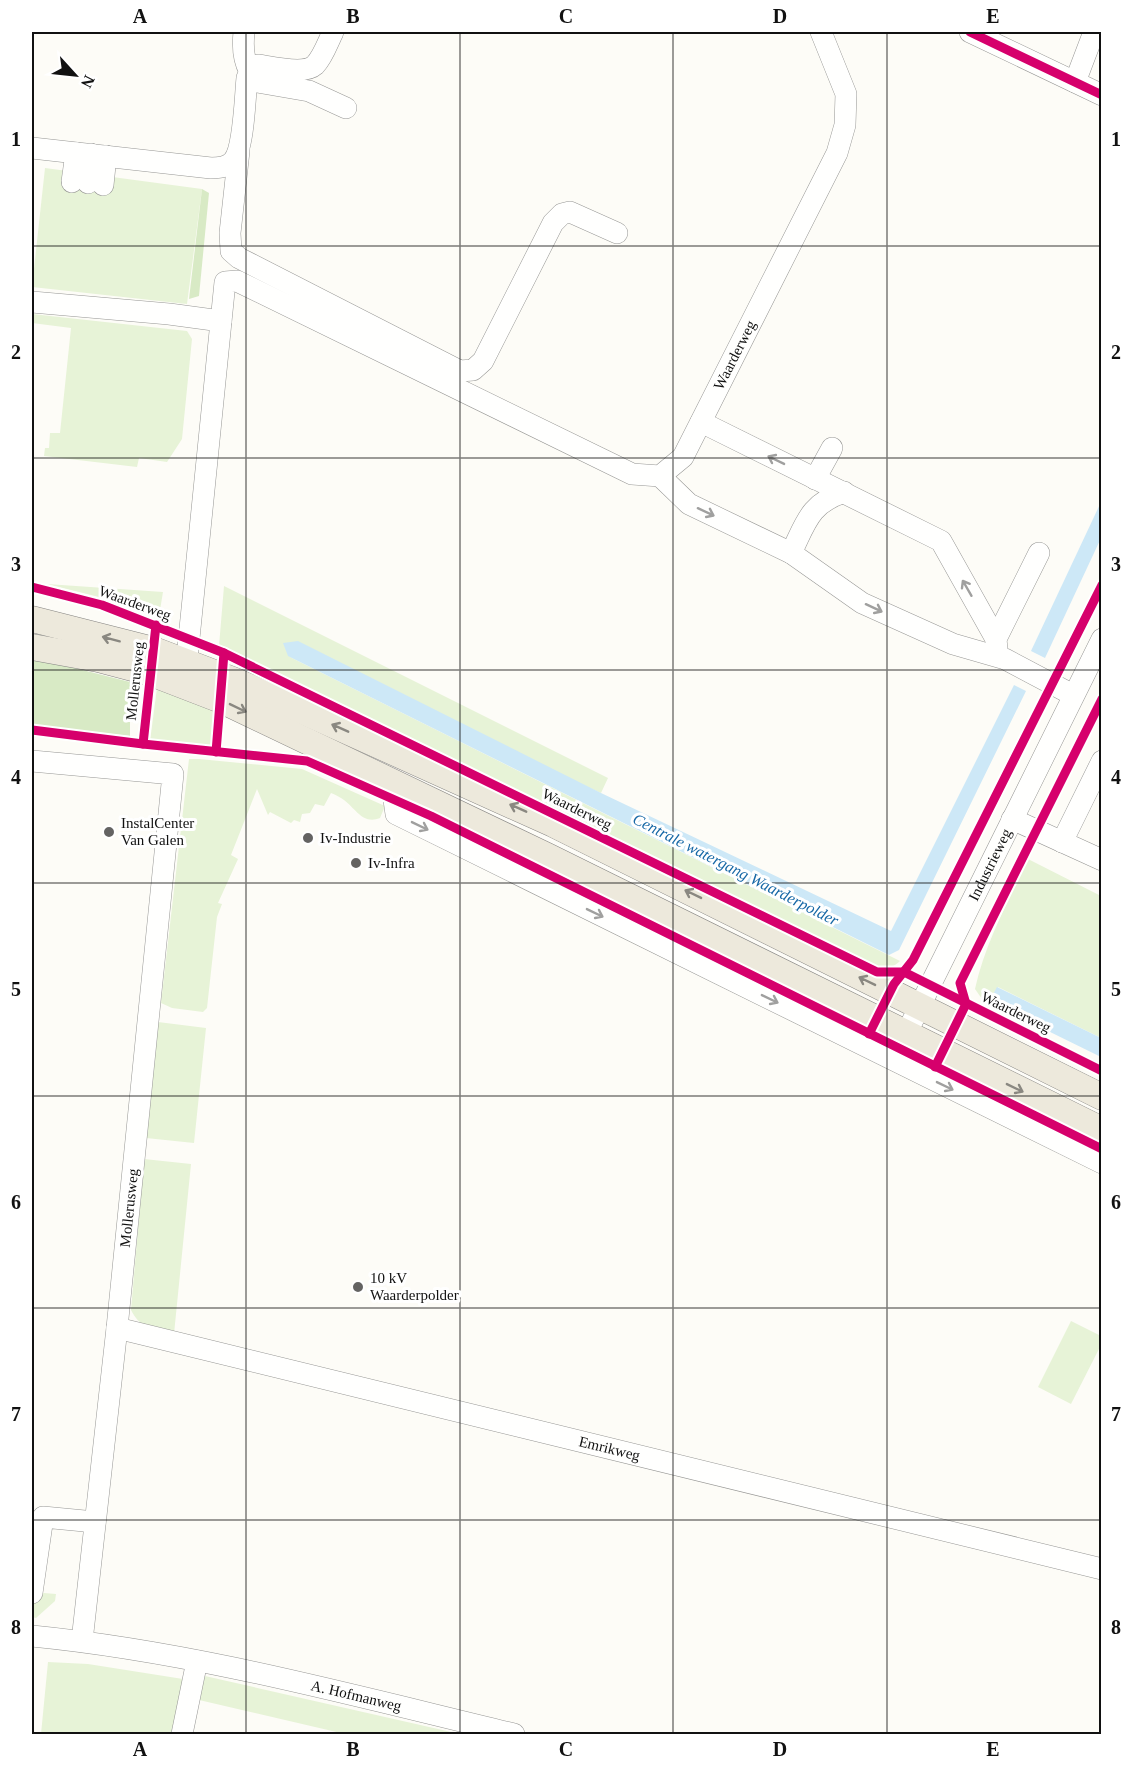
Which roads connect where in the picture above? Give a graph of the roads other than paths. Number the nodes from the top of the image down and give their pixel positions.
1 (244, 32) edge
2 (333, 32) edge
3 (822, 32) edge
4 (970, 32) edge
5 (1096, 36) edge
6 (249, 73) junction
7 (1075, 82) junction
8 (1101, 95) edge
9 (346, 108) dead end
10 (32, 148) edge
11 (239, 152) junction
12 (91, 154) junction
13 (616, 234) dead end
14 (32, 302) edge
15 (221, 321) junction
16 (701, 422) junction
17 (832, 448) dead end
18 (660, 476) junction
19 (815, 479) junction
20 (844, 492) junction
21 (791, 553) junction
22 (1039, 553) dead end
23 (32, 619) edge
24 (996, 639) junction
25 (1101, 639) edge
26 (32, 647) edge
27 (1005, 659) junction
28 (186, 674) junction
29 (1073, 696) junction
30 (32, 761) edge
31 (1101, 761) edge
32 (396, 783) junction
33 (1012, 819) junction
34 (1062, 842) junction
35 (1101, 860) edge
36 (920, 1007) junction
37 (906, 1034) junction
38 (1101, 1097) edge
39 (1101, 1130) edge
40 (1101, 1163) edge
41 (117, 1328) junction
42 (96, 1522) junction
43 (1101, 1569) edge
44 (32, 1593) edge
45 (32, 1636) edge
46 (82, 1641) junction
47 (196, 1661) junction
48 (182, 1734) edge
49 (514, 1734) edge

1 - 6 street
2 - 6 street
3 - 16 street, Waarderweg
4 - 7 street
5 - 7 street
6 - 9 street
6 - 11 street
7 - 8 street
10 - 12 street
11 - 12 street
11 - 13 street
12 - 12 street
14 - 15 street
15 - 18 street, Waarderweg
15 - 28 street, Waarderweg
16 - 18 street, Waarderweg
19 -> 16 street
17 - 19 street
18 -> 21 street
19 - 20 street
20 - 21 street
24 -> 20 street
21 -> 27 street
22 - 24 street
28 -> 23 main road, Waarderweg
24 - 27 street
25 - 29 street, Industrieweg
26 - 28 main road, Waarderweg
27 - 29 street
28 -> 32 main road, Waarderweg
36 -> 28 main road, Waarderweg
29 - 33 street, Industrieweg
30 - 41 street, Mollerusweg
31 - 34 street
32 - 37 main road, Waarderweg
32 -> 40 street
33 - 34 street
33 - 36 street, Industrieweg
34 - 35 street
36 - 37 street, Industrieweg
36 - 38 main road, Waarderweg
37 -> 39 main road, Waarderweg
41 - 42 street, Mollerusweg
41 - 43 street, Emrikweg
42 - 44 street
42 - 46 street, Mollerusweg
45 - 46 street, A. Hofmanweg
46 - 47 street, A. Hofmanweg
47 - 48 street
47 - 49 street, A. Hofmanweg

